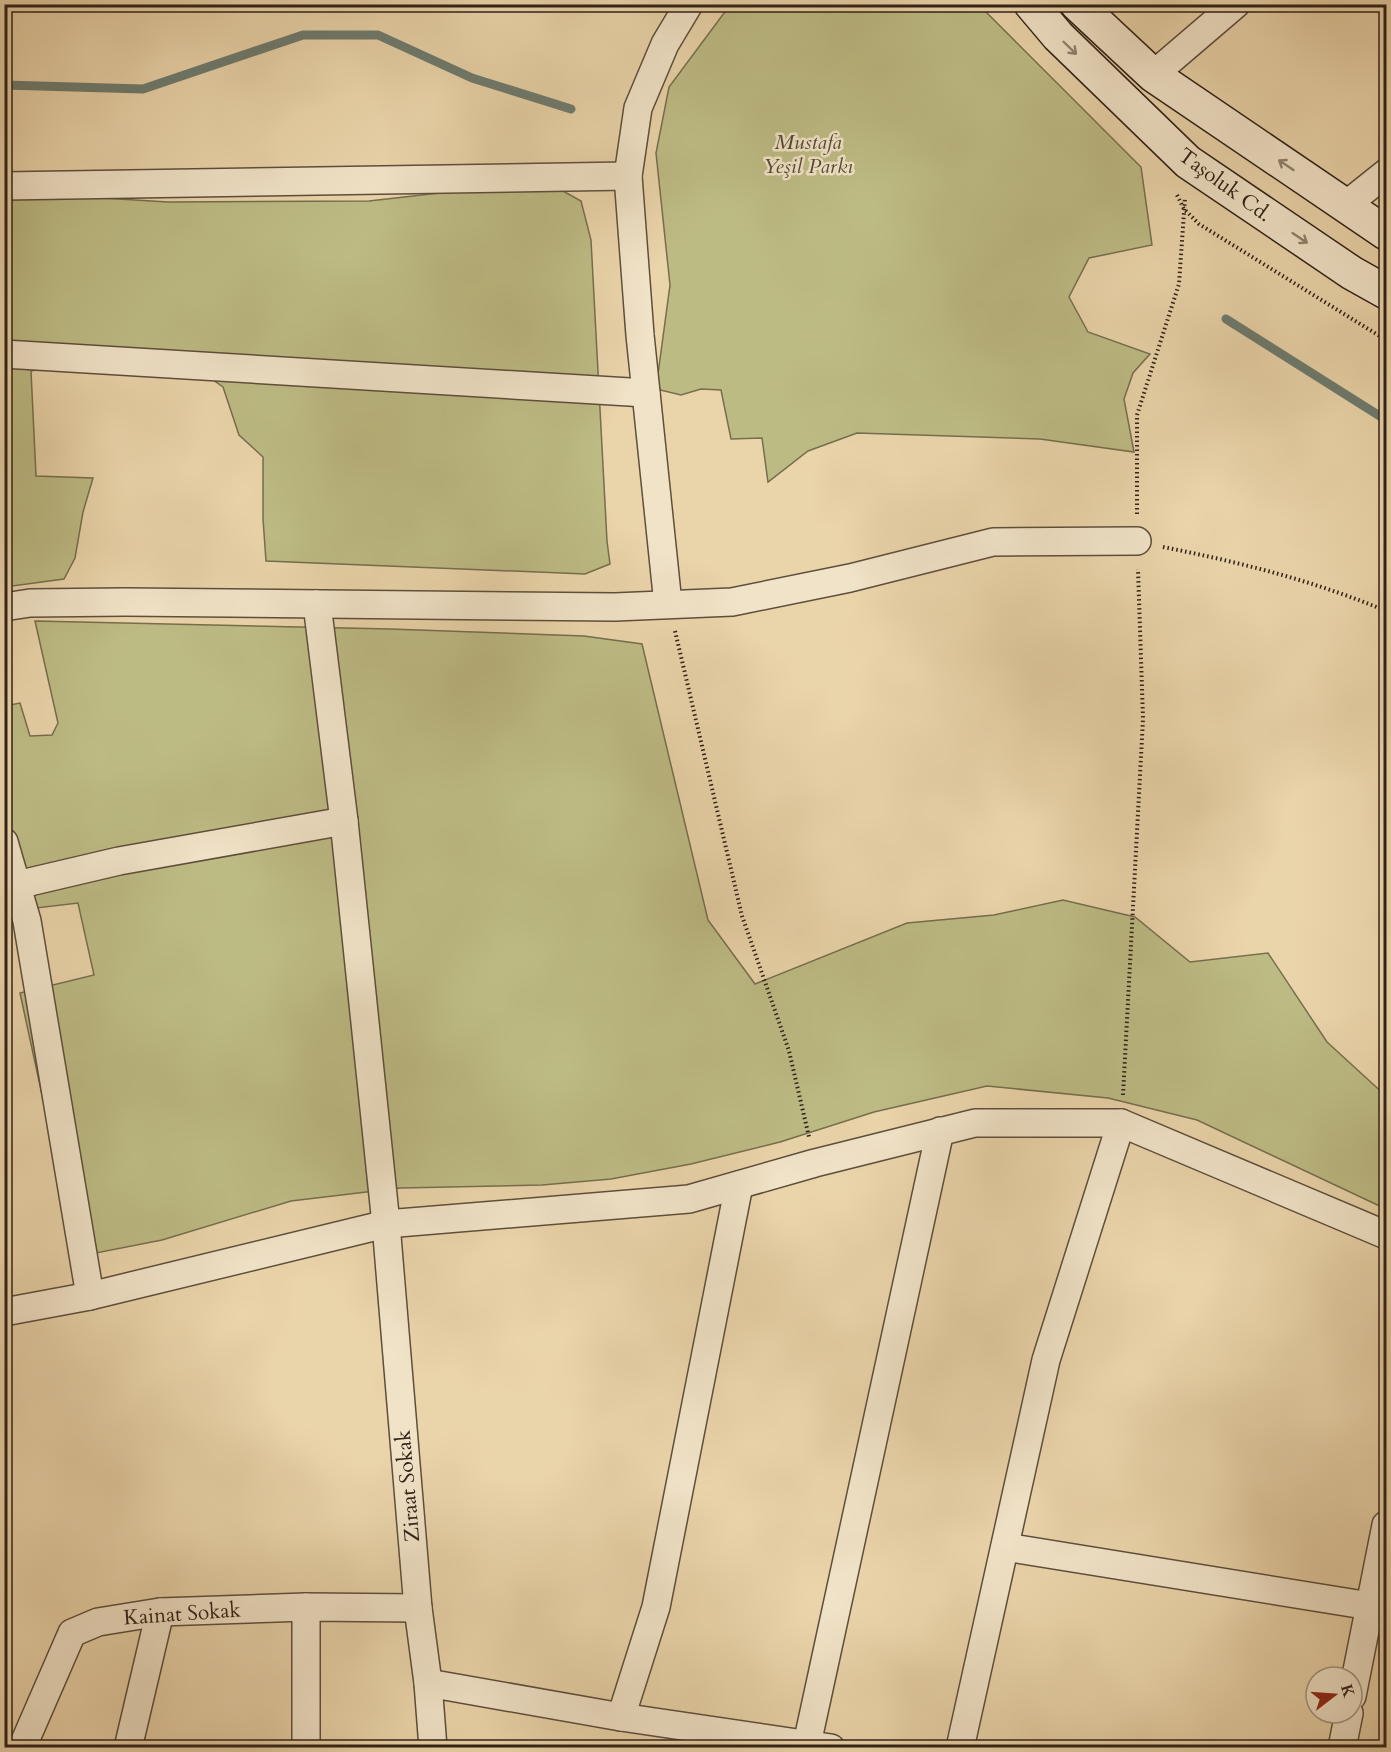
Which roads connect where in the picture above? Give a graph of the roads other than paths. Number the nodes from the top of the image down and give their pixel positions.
1 (689, 4) edge
2 (1031, 4) edge
3 (1077, 4) edge
4 (1236, 4) edge
5 (1152, 75) junction
6 (1386, 173) edge
7 (628, 176) junction
8 (4, 186) edge
9 (1346, 205) junction
10 (1386, 232) edge
11 (1386, 292) edge
12 (4, 354) edge
13 (646, 393) junction
14 (1137, 541) road end
15 (317, 604) junction
16 (668, 604) junction
17 (4, 607) edge
18 (344, 821) junction
19 (4, 842) edge
20 (11, 887) edge
21 (1121, 1123) junction
22 (940, 1131) junction
23 (739, 1185) junction
24 (386, 1224) junction
25 (1386, 1235) edge
26 (90, 1296) junction
27 (4, 1312) edge
28 (1386, 1525) edge
29 (1005, 1546) junction
30 (1370, 1606) junction
31 (306, 1607) junction
32 (418, 1608) junction
33 (160, 1612) junction
34 (1358, 1665) edge
35 (428, 1683) junction
36 (621, 1717) junction
37 (1347, 1725) edge
38 (819, 1746) edge
39 (22, 1748) edge
40 (128, 1748) edge
41 (306, 1748) edge
42 (433, 1748) edge
43 (960, 1748) edge
44 (1342, 1748) edge

1 - 7 street
2 -> 11 street, Taşoluk Cd.
3 - 5 street
4 - 5 street
9 -> 5 street
6 - 9 street
7 - 8 street
7 - 13 street
9 - 10 street
12 - 13 street
13 - 16 street
14 - 16 street
15 - 16 street
15 - 17 street
15 - 18 street, Ziraat Sokak
18 - 20 street
18 - 24 street, Ziraat Sokak
19 - 20 street
20 - 26 street
21 - 22 street
21 - 25 street
21 - 29 street
22 - 23 street
22 - 38 street
23 - 24 street
23 - 36 street
24 - 26 street
24 - 32 street, Ziraat Sokak
26 - 27 street
28 - 30 street
29 - 30 street
29 - 43 street
30 - 34 street
31 - 32 street, Kainat Sokak
31 - 33 street, Kainat Sokak
31 - 41 street
32 - 35 street, Ziraat Sokak
33 - 39 street, Kainat Sokak
33 - 40 street
35 - 36 street
35 - 42 street, Ziraat Sokak
36 - 38 street
37 - 44 street

